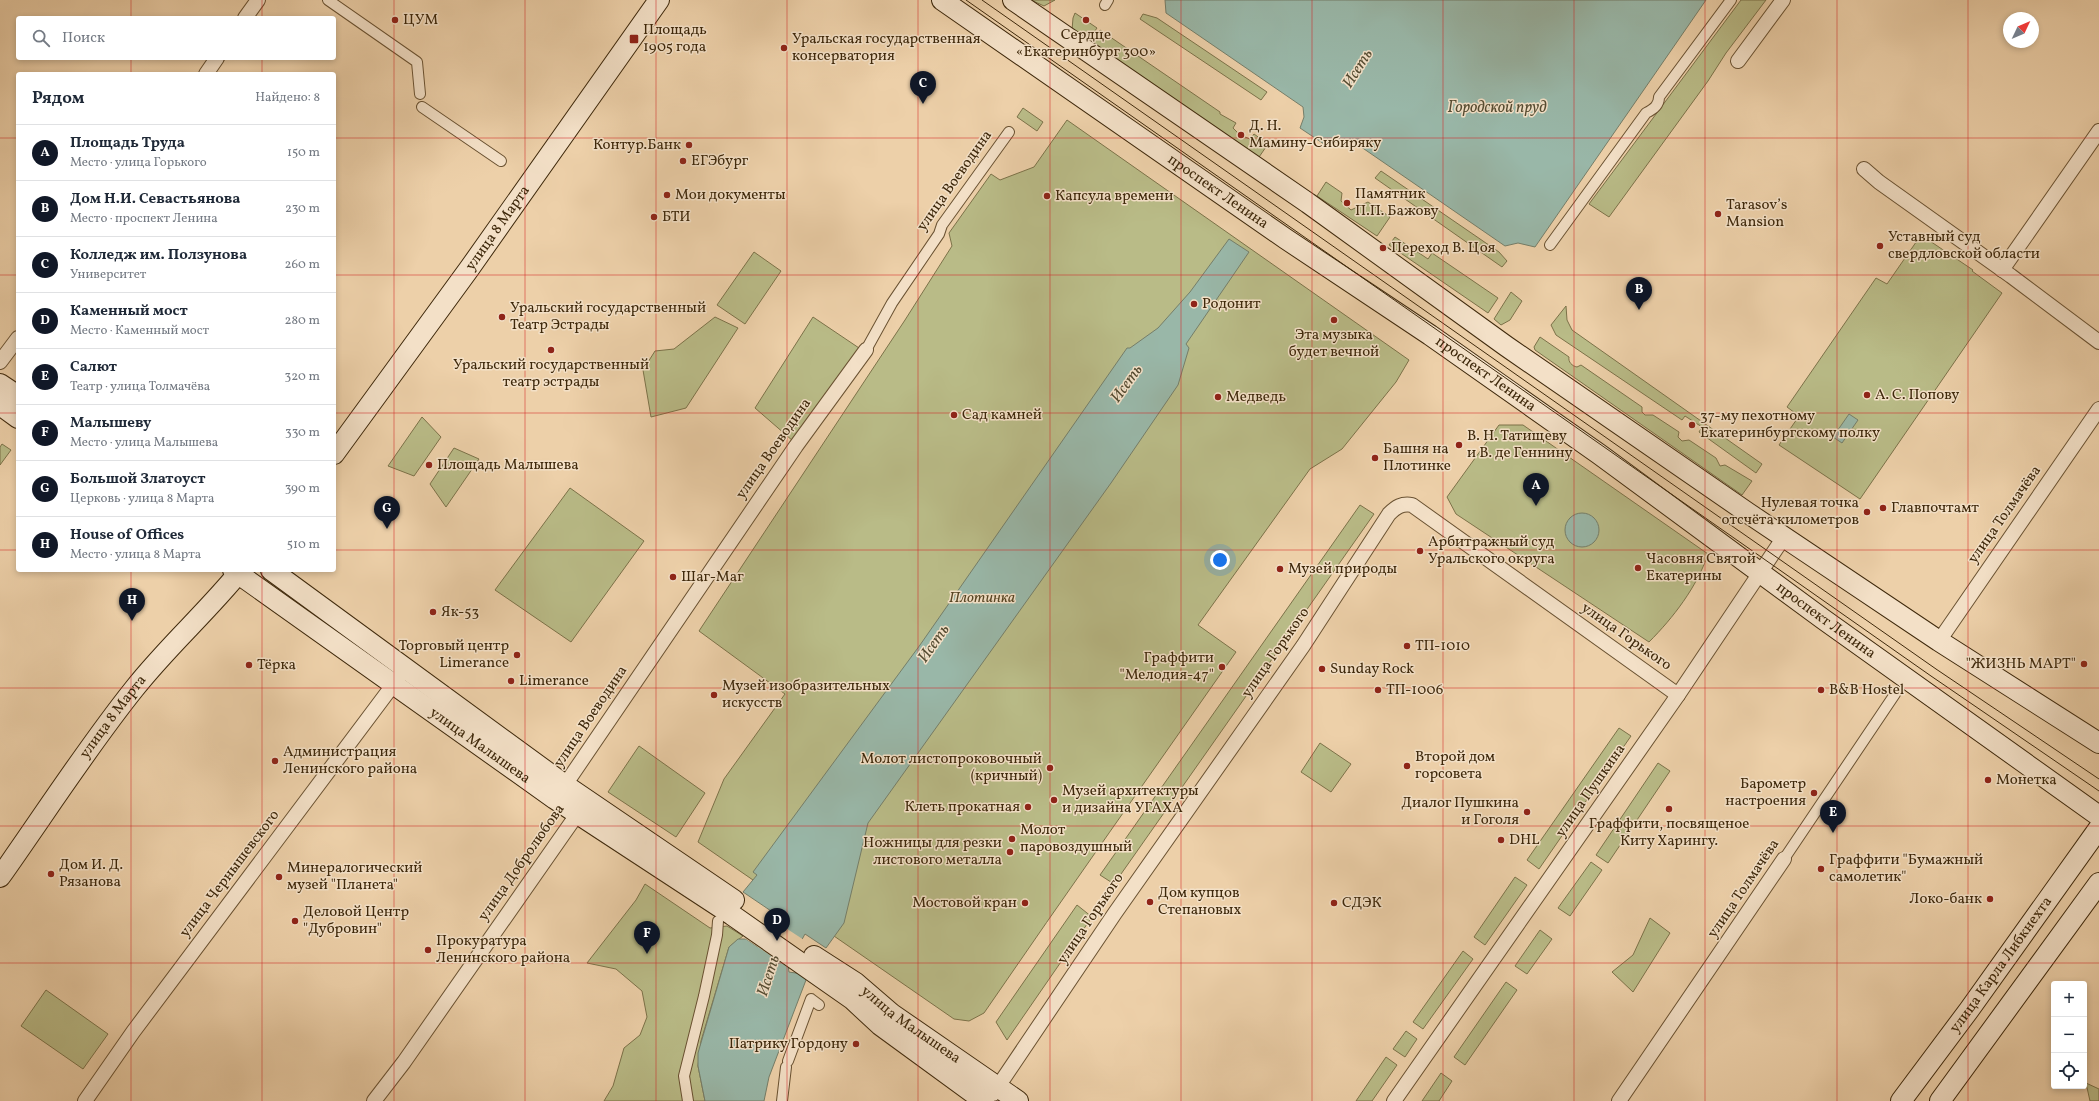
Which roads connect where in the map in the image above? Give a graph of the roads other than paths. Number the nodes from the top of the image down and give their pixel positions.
1 (258, 0) edge
2 (328, 0) edge
3 (659, 0) edge
4 (942, 0) edge
5 (1013, 0) edge
6 (1731, 0) edge
7 (1783, 0) edge
8 (246, 16) edge
9 (216, 60) edge
10 (1738, 62) dead end
11 (207, 72) edge
12 (420, 94) dead end
13 (422, 107) dead end
14 (2099, 131) edge
15 (1009, 132) dead end
16 (500, 161) dead end
17 (1864, 169) dead end
18 (1550, 245) dead end
19 (2002, 270) junction
20 (16, 341) edge
21 (2099, 342) edge
22 (866, 350) joint
23 (0, 362) edge
24 (0, 384) edge
25 (16, 395) edge
26 (0, 405) edge
27 (2099, 409) edge
28 (16, 417) edge
29 (336, 451) edge
30 (1784, 537) junction
31 (236, 572) edge
32 (239, 572) edge
33 (274, 572) edge
34 (1761, 572) junction
35 (1939, 641) junction
36 (400, 676) junction
37 (1895, 694) dead end
38 (1678, 695) junction
39 (2099, 743) edge
40 (565, 785) junction
41 (582, 807) junction
42 (2099, 816) edge
43 (2099, 828) edge
44 (1784, 859) joint
45 (0, 877) edge
46 (2099, 883) edge
47 (730, 913) junction
48 (819, 1005) dead end
49 (990, 1096) edge
50 (85, 1101) edge
51 (374, 1101) edge
52 (688, 1101) edge
53 (782, 1101) edge
54 (1018, 1101) edge
55 (1394, 1101) edge
56 (1619, 1101) edge
57 (1901, 1101) edge
58 (1940, 1101) edge

1 - 8 street
2 - 12 street
3 - 29 main road, улица 8 Марта
4 - 34 main road, проспект Ленина
5 - 30 main road
6 - 18 street
7 - 10 street
9 - 11 street
13 - 16 street
14 - 19 street
15 - 22 street, улица Воеводина
17 - 19 street
19 - 21 street
20 - 23 street
22 - 40 street, улица Воеводина
24 - 25 main road
26 - 28 main road
27 - 35 street, улица Толмачёва
30 - 34 street, улица Пушкина
30 - 35 main road
31 - 45 main road, улица 8 Марта
32 - 36 main road, улица Малышева
33 - 36 main road, улица Малышева
34 - 38 street, улица Пушкина
34 - 42 main road, проспект Ленина
35 - 39 main road
36 - 40 main road, улица Малышева
36 - 41 main road, улица Малышева
36 - 50 street, улица Чернышевского
37 - 44 street, улица Толмачёва
38 - 49 street, улица Горького
38 - 55 street, улица Пушкина
40 - 41 main road, улица Малышева
41 - 47 main road, улица Малышева
41 - 51 street, улица Добролюбова
43 - 57 main road, улица Карла Либкнехта
44 - 56 street, улица Толмачёва
46 - 58 main road, улица Карла Либкнехта
47 - 49 main road, улица Малышева
47 - 52 street
48 - 53 street
49 - 54 main road

